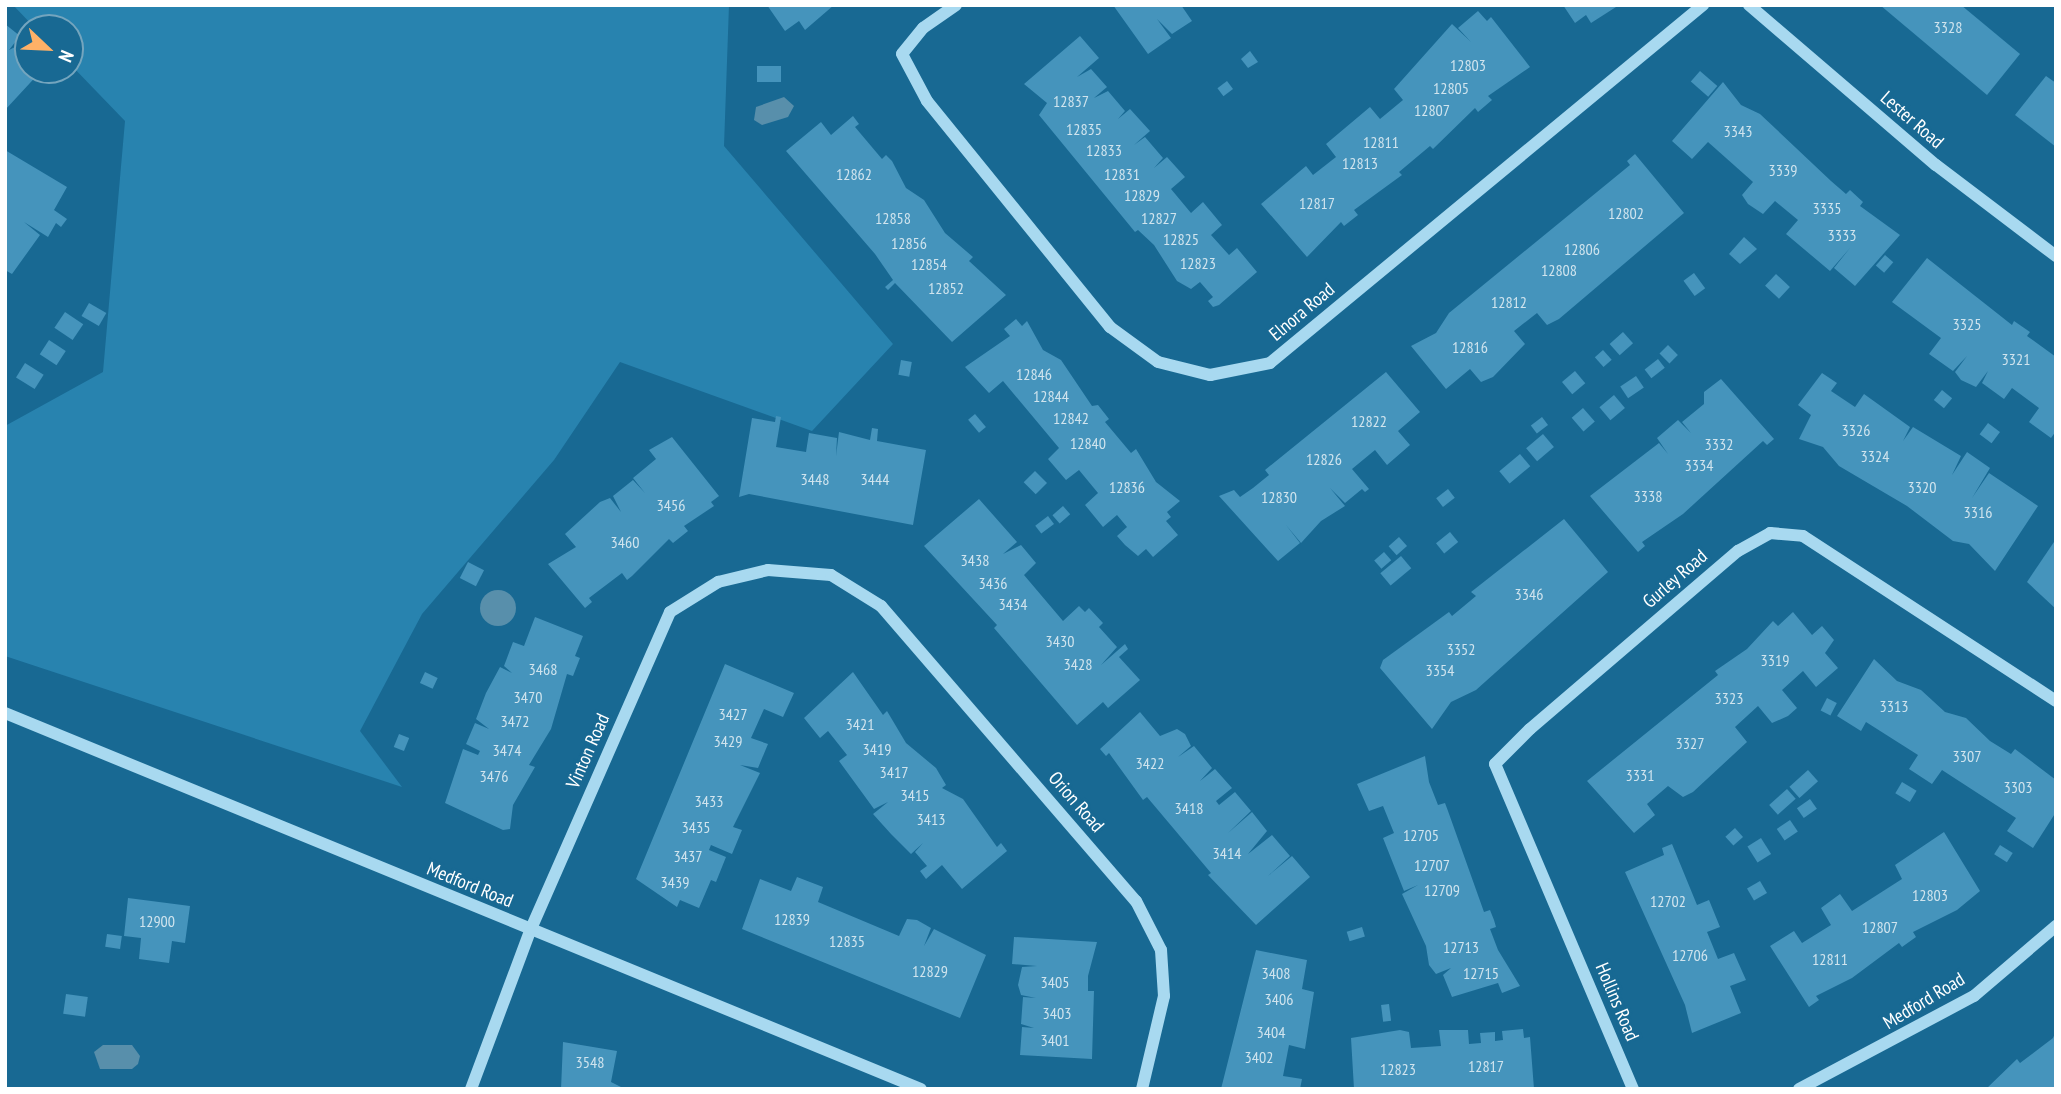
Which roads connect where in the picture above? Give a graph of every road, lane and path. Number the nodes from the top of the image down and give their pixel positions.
1 (956, 5) edge
2 (1703, 5) edge
3 (1749, 5) edge
4 (2056, 256) edge
5 (851, 588) joint
6 (2056, 701) edge
7 (5, 713) edge
8 (2056, 926) edge
9 (530, 930) junction
10 (1566, 931) joint
11 (471, 1089) edge
12 (920, 1089) edge
13 (1142, 1089) edge
14 (1633, 1089) edge
15 (1799, 1089) edge

1 - 2 street, Elnora Road
3 - 4 street, Lester Road
5 - 9 street, Vinton Road
5 - 13 street, Orion Road
6 - 10 street, Gurley Road
7 - 9 street, Medford Road
8 - 15 street, Medford Road
9 - 11 street, Vinton Road
9 - 12 street, Medford Road
10 - 14 street, Hollins Road

